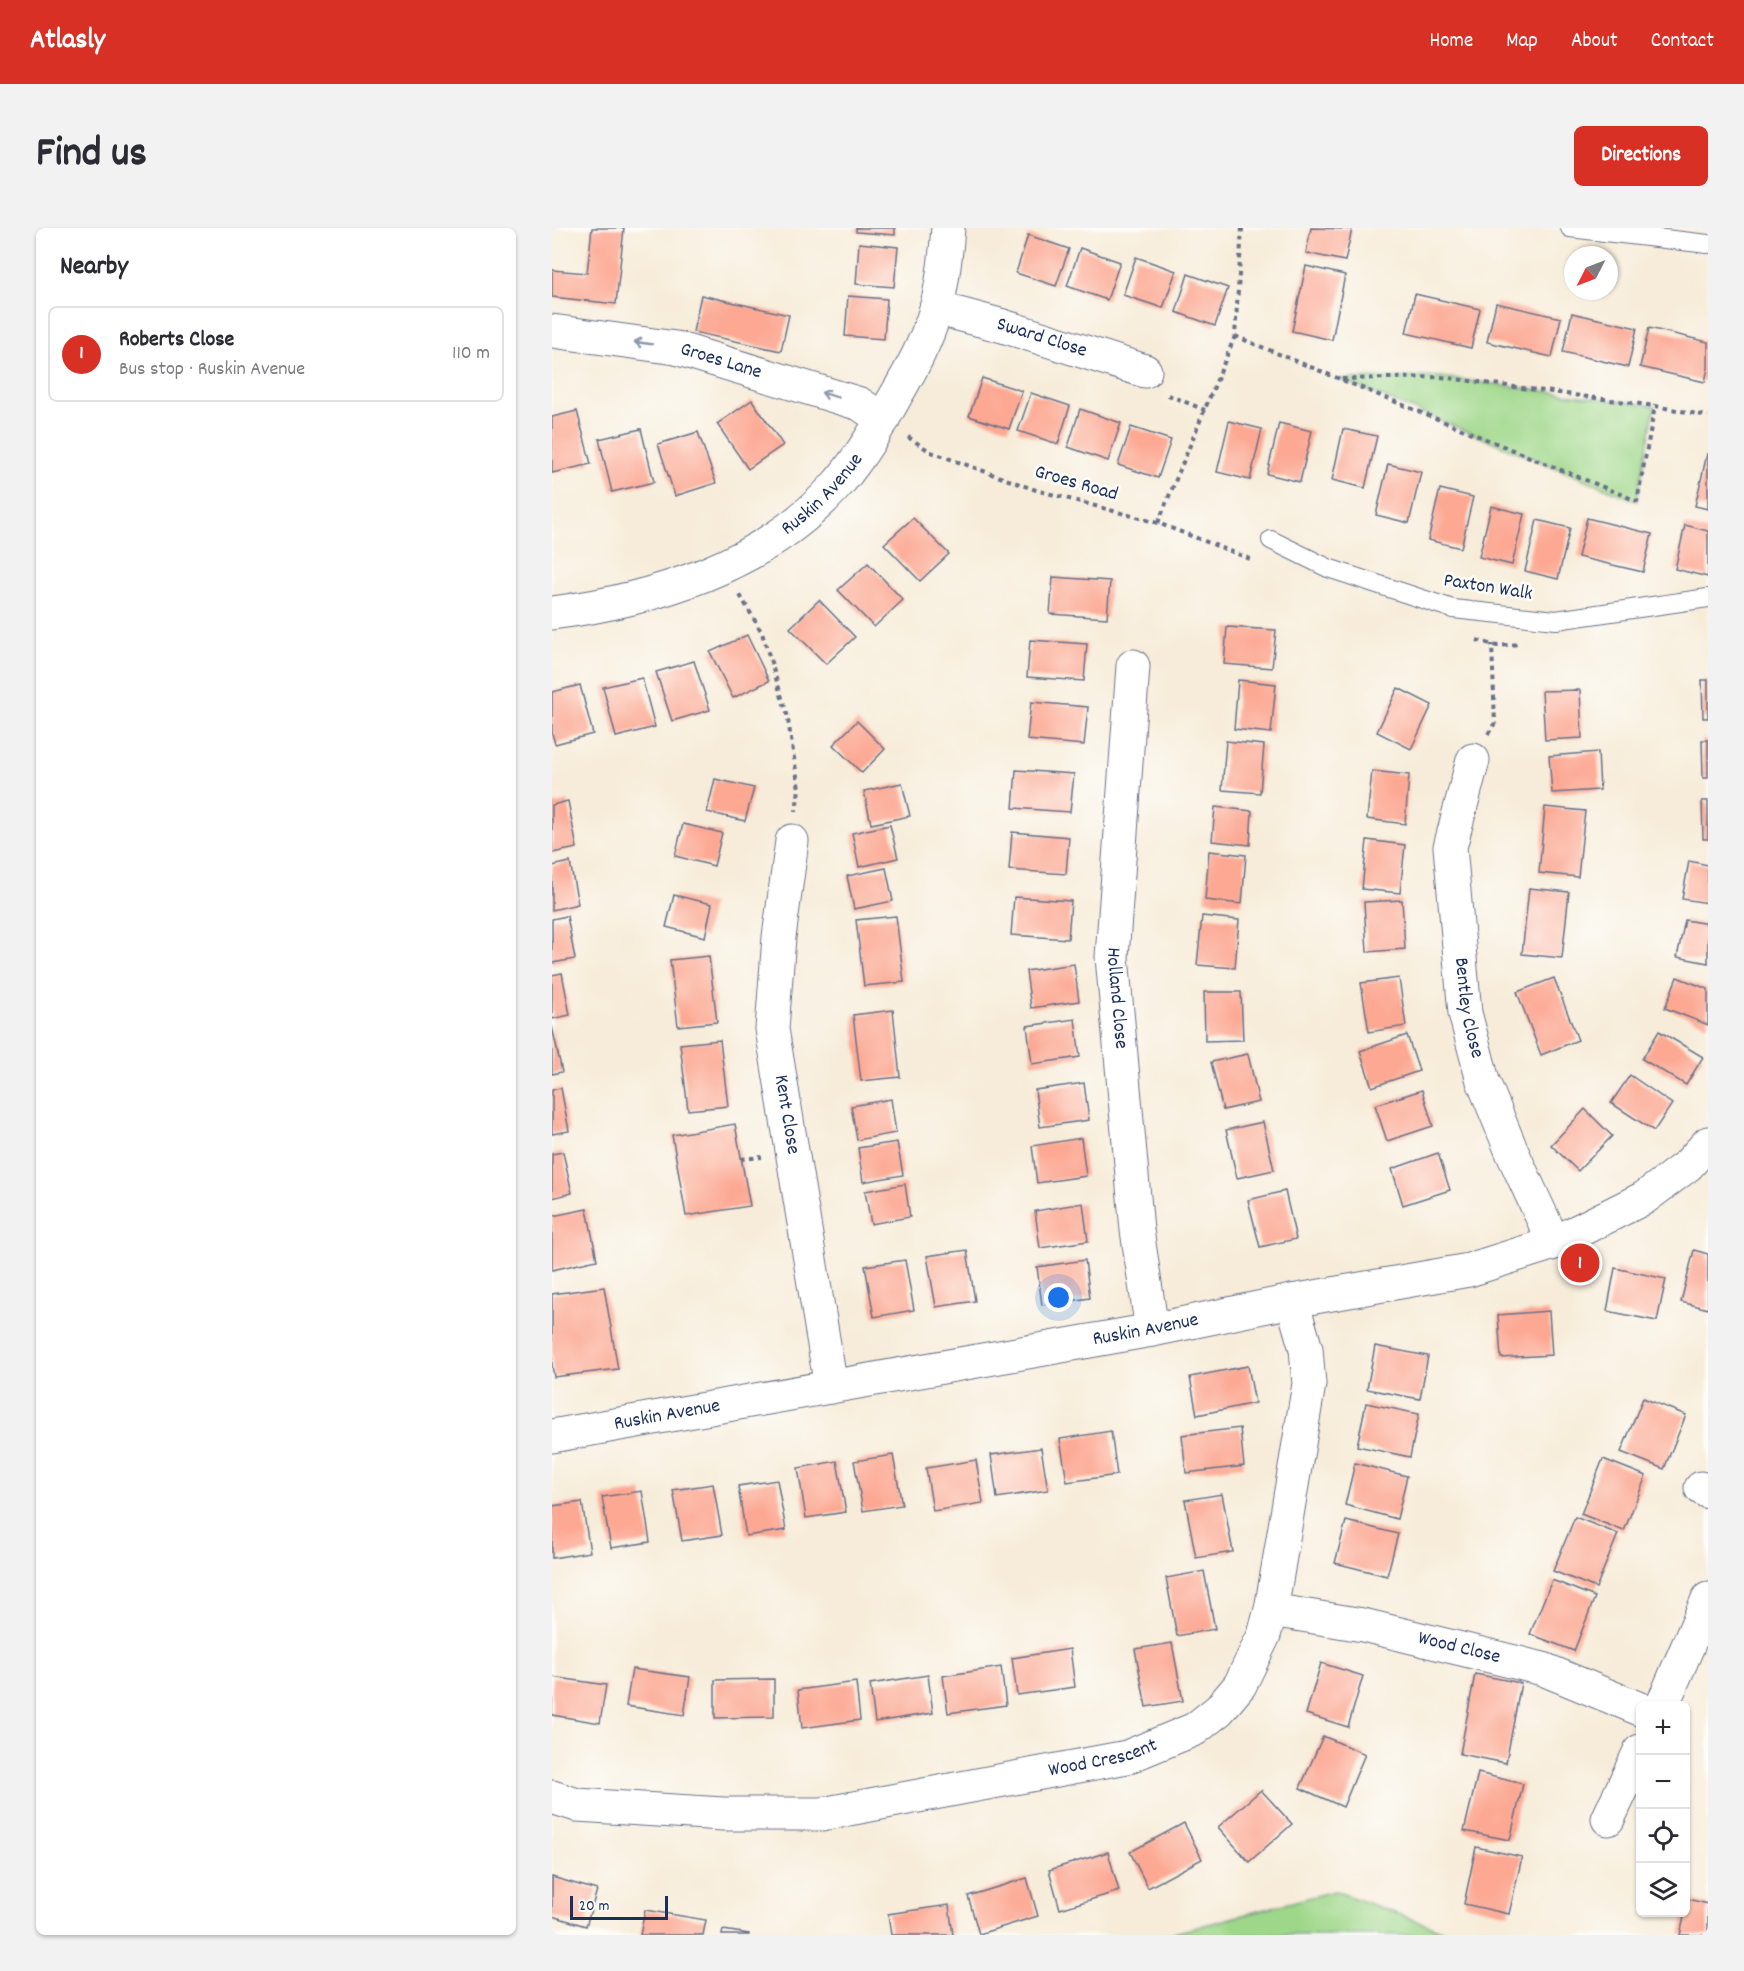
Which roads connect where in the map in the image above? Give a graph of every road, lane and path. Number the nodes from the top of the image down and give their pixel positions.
1 (948, 228) edge
2 (1242, 228) edge
3 (1570, 228) edge
4 (1708, 244) edge
5 (936, 308) junction
6 (552, 331) edge
7 (1235, 336) junction
8 (1145, 370) dead end
9 (1339, 379) junction
10 (1654, 406) junction
11 (1708, 416) edge
12 (883, 420) junction
13 (1158, 523) junction
14 (1271, 540) dead end
15 (1256, 561) dead end
16 (723, 566) junction
17 (1708, 598) edge
18 (552, 613) edge
19 (1492, 644) dead end
20 (1133, 666) dead end
21 (1473, 760) joint
22 (792, 841) joint
23 (1701, 1164) edge
24 (1554, 1243) junction
25 (1292, 1301) junction
26 (1152, 1330) junction
27 (831, 1387) junction
28 (552, 1436) edge
29 (1708, 1599) edge
30 (1270, 1610) junction
31 (1664, 1701) edge
32 (1636, 1707) edge
33 (1639, 1755) edge
34 (552, 1797) edge
35 (1608, 1819) dead end

1 - 5 street, Ruskin Avenue
2 - 7 path
3 - 4 lane
5 - 8 street, Sward Close
5 - 12 street, Ruskin Avenue
12 -> 6 street, Groes Lane
7 - 9 path
7 - 13 path
9 - 10 path
9 - 10 path
10 - 11 path
12 - 13 path, Groes Road
12 - 16 street, Ruskin Avenue
13 - 15 path, Groes Road
14 - 17 lane, Paxton Walk
16 - 18 street, Ruskin Avenue
16 - 22 path
19 - 21 path
20 - 26 street, Holland Close
21 - 24 street, Bentley Close
22 - 27 street, Kent Close
23 - 24 street, Ruskin Avenue
24 - 25 street, Ruskin Avenue
25 - 26 street, Ruskin Avenue
25 - 30 street, Wood Crescent
26 - 27 street, Ruskin Avenue
27 - 28 street, Ruskin Avenue
29 - 31 street
30 - 32 street, Wood Close
30 - 34 street, Wood Crescent
33 - 35 street

